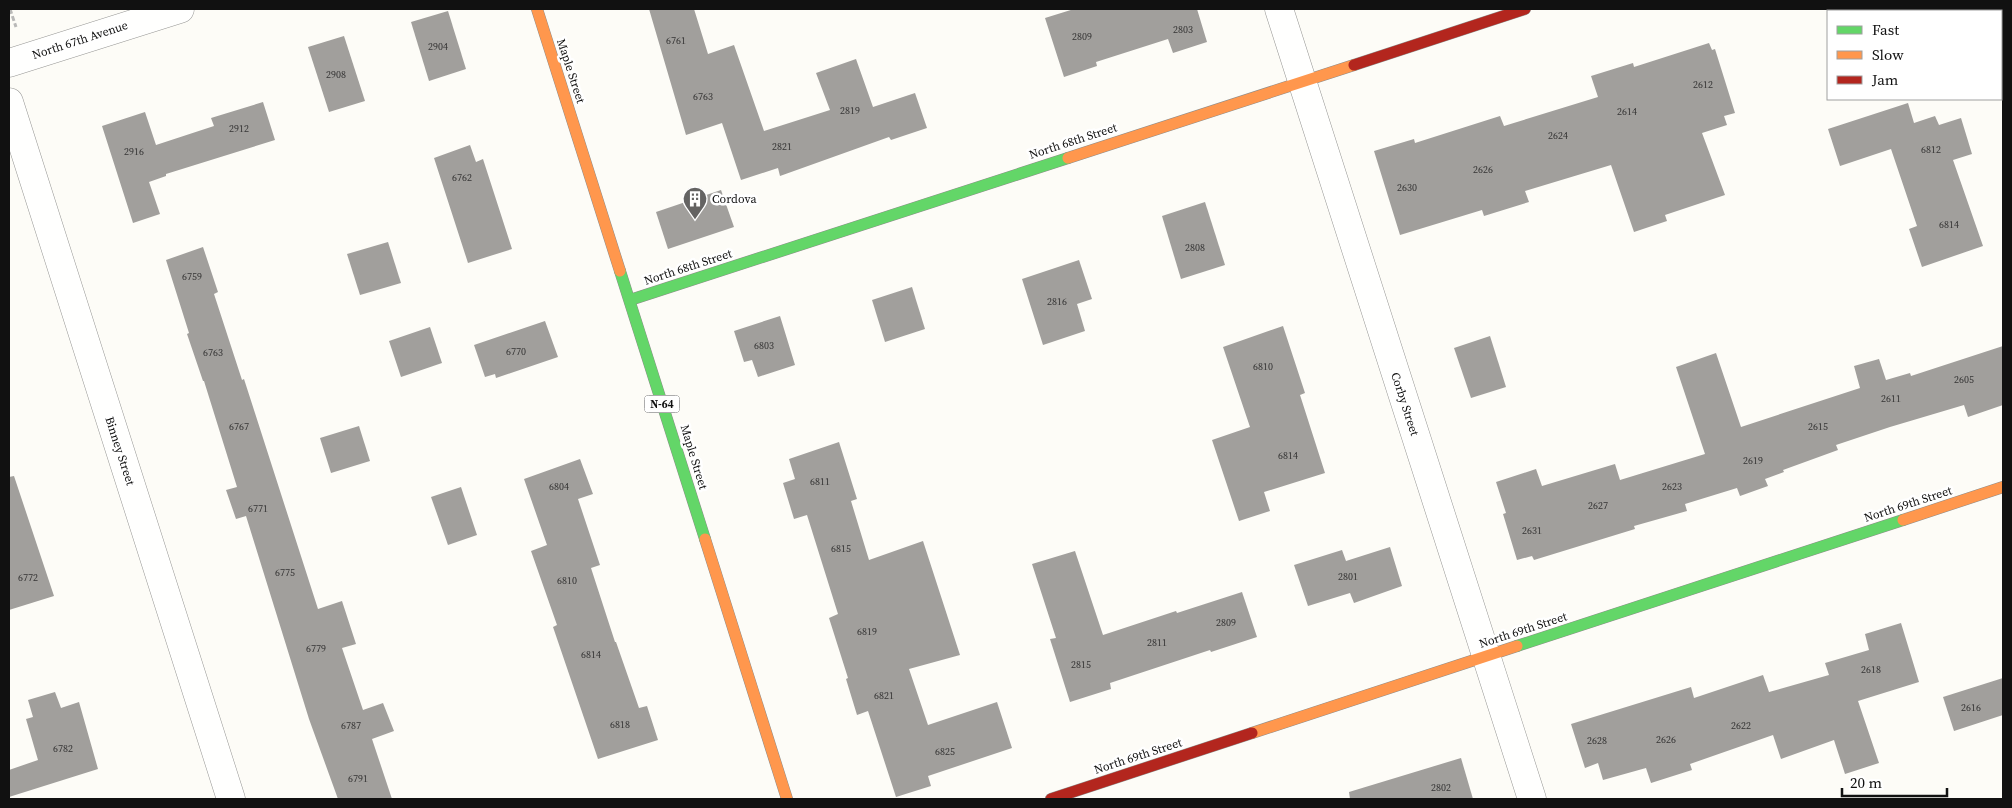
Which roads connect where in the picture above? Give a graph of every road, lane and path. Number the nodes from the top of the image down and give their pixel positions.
1 (180, 9) edge
2 (537, 9) edge
3 (1279, 9) edge
4 (1525, 9) edge
5 (9, 63) edge
6 (1302, 81) junction
7 (9, 102) edge
8 (630, 300) junction
9 (2003, 487) edge
10 (1486, 656) junction
11 (231, 799) edge
12 (787, 799) edge
13 (1051, 799) edge
14 (1532, 799) edge

1 - 5 street, North 67th Avenue
2 - 8 street, Maple Street / N-64
3 - 6 street, Corby Street
4 - 6 street, North 68th Street
6 - 8 street, North 68th Street
6 - 10 street, Corby Street
7 - 11 street, Binney Street
8 - 12 street, Maple Street / N-64
9 - 10 street, North 69th Street
10 - 13 street, North 69th Street
10 - 14 street, Corby Street

